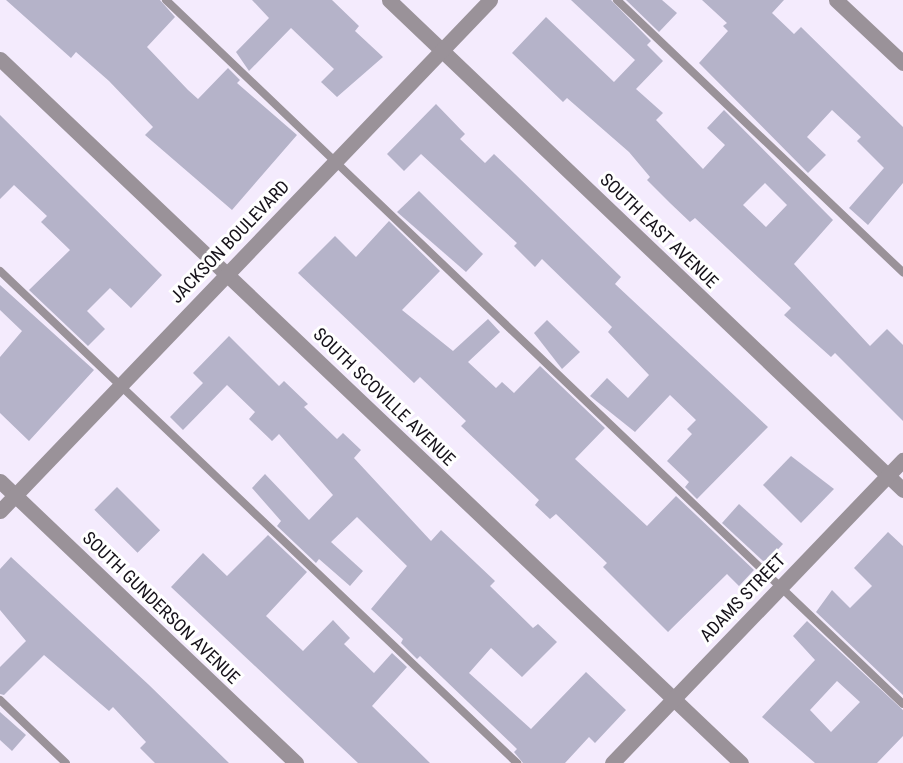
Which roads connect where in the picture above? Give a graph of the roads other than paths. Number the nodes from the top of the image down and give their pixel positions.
1 (165, 0) edge
2 (389, 0) edge
3 (490, 0) edge
4 (617, 0) edge
5 (836, 0) edge
6 (442, 50) junction
7 (0, 59) edge
8 (903, 63) edge
9 (335, 160) junction
10 (0, 271) edge
11 (903, 272) edge
12 (226, 274) junction
13 (120, 385) junction
14 (903, 460) edge
15 (888, 476) junction
16 (0, 481) edge
17 (903, 490) edge
18 (15, 495) junction
19 (0, 511) edge
20 (780, 588) junction
21 (673, 699) junction
22 (0, 700) edge
23 (903, 704) edge
24 (66, 763) edge
25 (296, 763) edge
26 (517, 763) edge
27 (612, 763) edge
28 (741, 763) edge

1 - 9 lane
2 - 6 street, SOUTH EAST AVENUE
3 - 6 street, JACKSON BOULEVARD
4 - 11 lane
5 - 8 street
6 - 9 street, JACKSON BOULEVARD
6 - 15 street, SOUTH EAST AVENUE
7 - 12 street, SOUTH SCOVILLE AVENUE
9 - 12 street, JACKSON BOULEVARD
9 - 20 lane
10 - 13 lane
12 - 13 street, JACKSON BOULEVARD
12 - 21 street, SOUTH SCOVILLE AVENUE
13 - 18 street, JACKSON BOULEVARD
13 - 26 lane
14 - 15 street, ADAMS STREET
15 - 17 street, SOUTH EAST AVENUE
15 - 20 street, ADAMS STREET
16 - 18 street, SOUTH GUNDERSON AVENUE
18 - 19 street, JACKSON BOULEVARD
18 - 25 street, SOUTH GUNDERSON AVENUE
20 - 21 street, ADAMS STREET
20 - 23 lane
21 - 27 street, ADAMS STREET
21 - 28 street, SOUTH SCOVILLE AVENUE
22 - 24 lane

